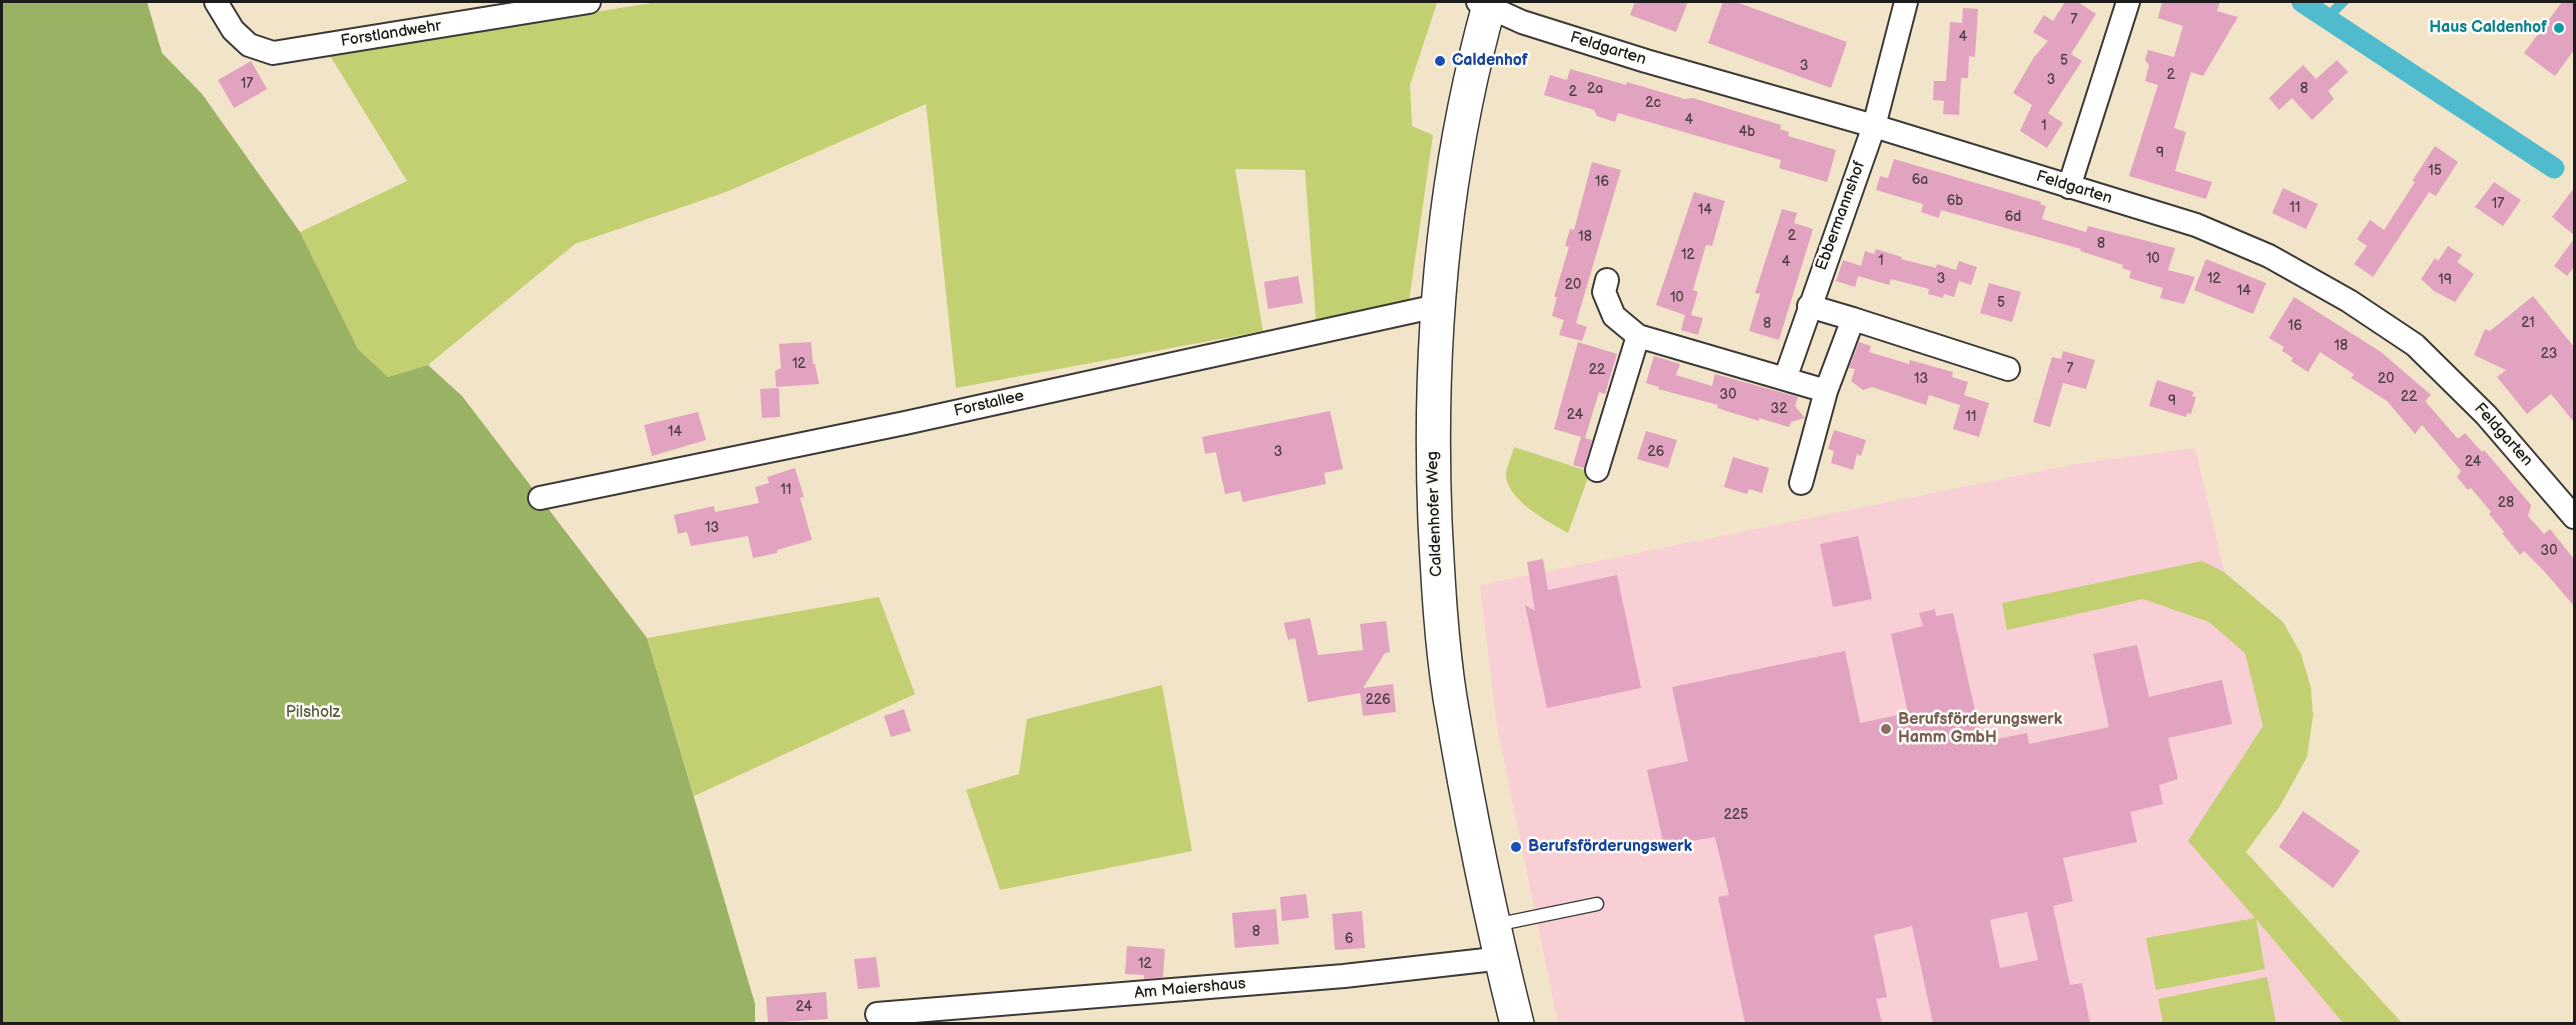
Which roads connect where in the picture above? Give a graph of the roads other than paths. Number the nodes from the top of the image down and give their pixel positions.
1 (216, 2) edge
2 (589, 2) edge
3 (1906, 2) edge
4 (2128, 2) edge
5 (1485, 4) edge
6 (1874, 126) junction
7 (2069, 187) junction
8 (1607, 280) dead end
9 (1437, 306) junction
10 (1809, 306) junction
11 (1852, 319) junction
12 (1638, 336) junction
13 (2008, 369) dead end
14 (1785, 379) junction
15 (1826, 391) junction
16 (1598, 470) dead end
17 (1801, 483) dead end
18 (540, 498) dead end
19 (2574, 517) edge
20 (1597, 904) dead end
21 (1495, 925) junction
22 (1503, 958) junction
23 (877, 1014) dead end
24 (1517, 1023) edge

1 - 2 street, Forstlandwehr
3 - 6 street
4 - 7 street
5 - 6 street, Feldgarten
5 - 9 main road, Caldenhofer Weg
6 - 7 street, Feldgarten
6 - 10 street, Ebbermannshof
7 - 19 street, Feldgarten
8 - 12 street
9 - 18 street, Forstallee
9 - 21 main road, Caldenhofer Weg
10 - 11 street
10 - 14 street, Ebbermannshof
11 - 13 street
11 - 15 street
12 - 14 street
12 - 16 street
14 - 15 street
15 - 17 street
20 - 21 lane
21 - 22 main road, Caldenhofer Weg
22 - 23 street, Am Maiershaus
22 - 24 main road, Caldenhofer Weg

